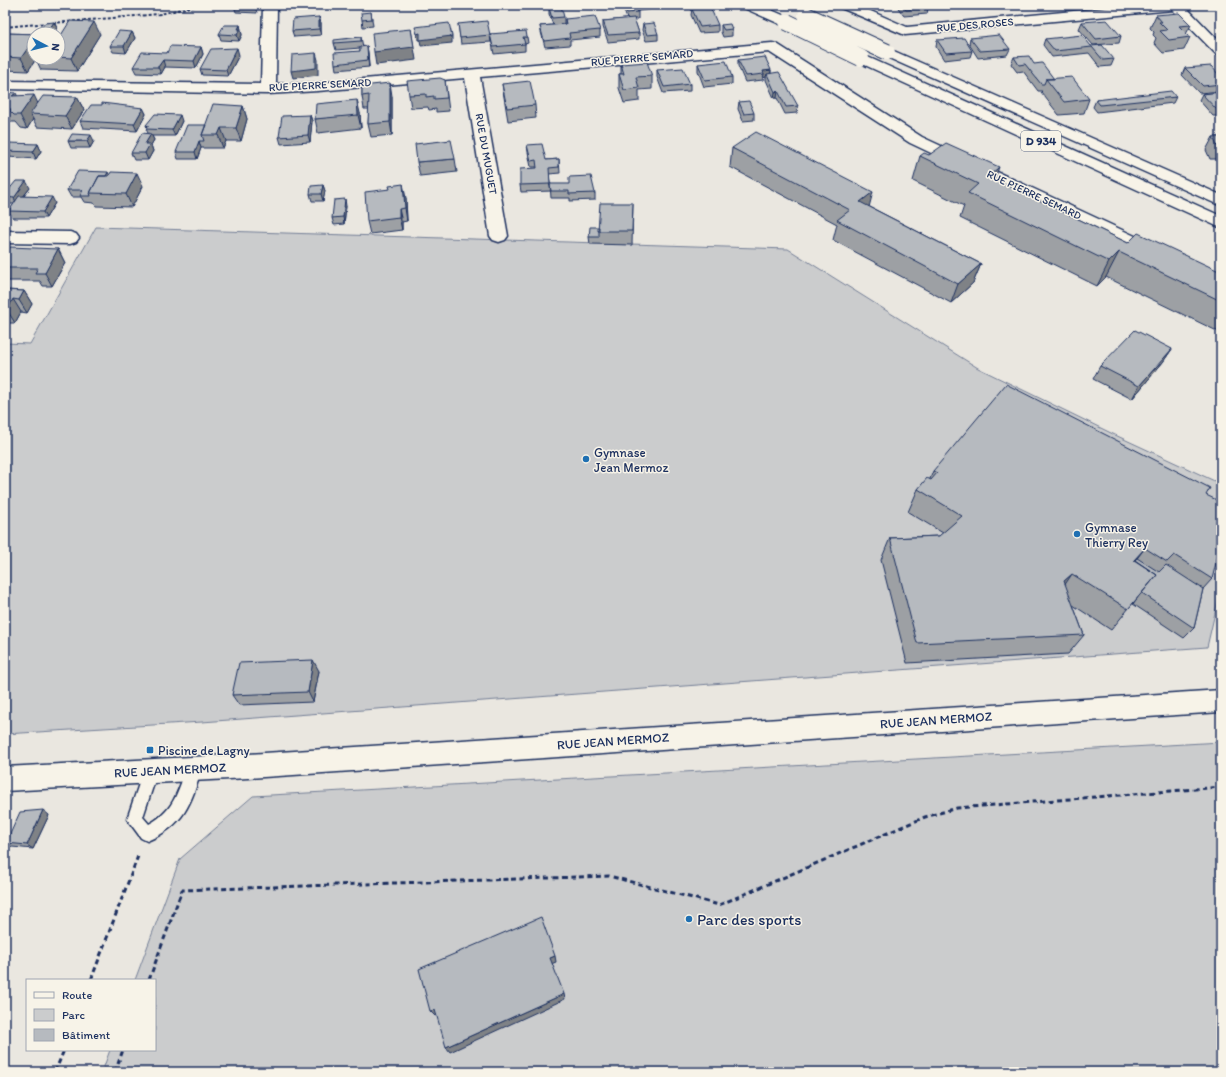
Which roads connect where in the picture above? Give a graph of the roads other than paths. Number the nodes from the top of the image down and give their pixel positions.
1 (270, 5) edge
2 (749, 5) edge
3 (846, 5) edge
4 (1063, 5) edge
5 (1176, 5) edge
6 (1180, 5) edge
7 (801, 13) dead end
8 (1073, 16) junction
9 (1221, 51) edge
10 (472, 73) junction
11 (5, 85) edge
12 (268, 89) junction
13 (1221, 201) edge
14 (1221, 223) edge
15 (499, 236) dead end
16 (5, 237) edge
17 (70, 238) dead end
18 (1173, 260) edge
19 (1221, 701) edge
20 (194, 768) junction
21 (150, 771) junction
22 (5, 779) edge

1 - 12 main road
2 - 14 main road, D 934, bridge
3 - 8 main road, RUE DES ROSES
4 - 8 main road
5 - 6 main road, RUE DES ROSES
5 - 8 main road, RUE DES ROSES
5 - 9 main road
7 - 13 main road, D 934, bridge
10 - 12 main road, RUE PIERRE SEMARD
10 - 15 main road, RUE DU MUGUET
10 - 18 main road, RUE PIERRE SEMARD
11 - 12 main road, RUE PIERRE SEMARD
16 - 17 main road
19 - 20 main road, RUE JEAN MERMOZ
20 - 21 main road, RUE JEAN MERMOZ
20 - 21 lane
21 - 22 main road, RUE JEAN MERMOZ

